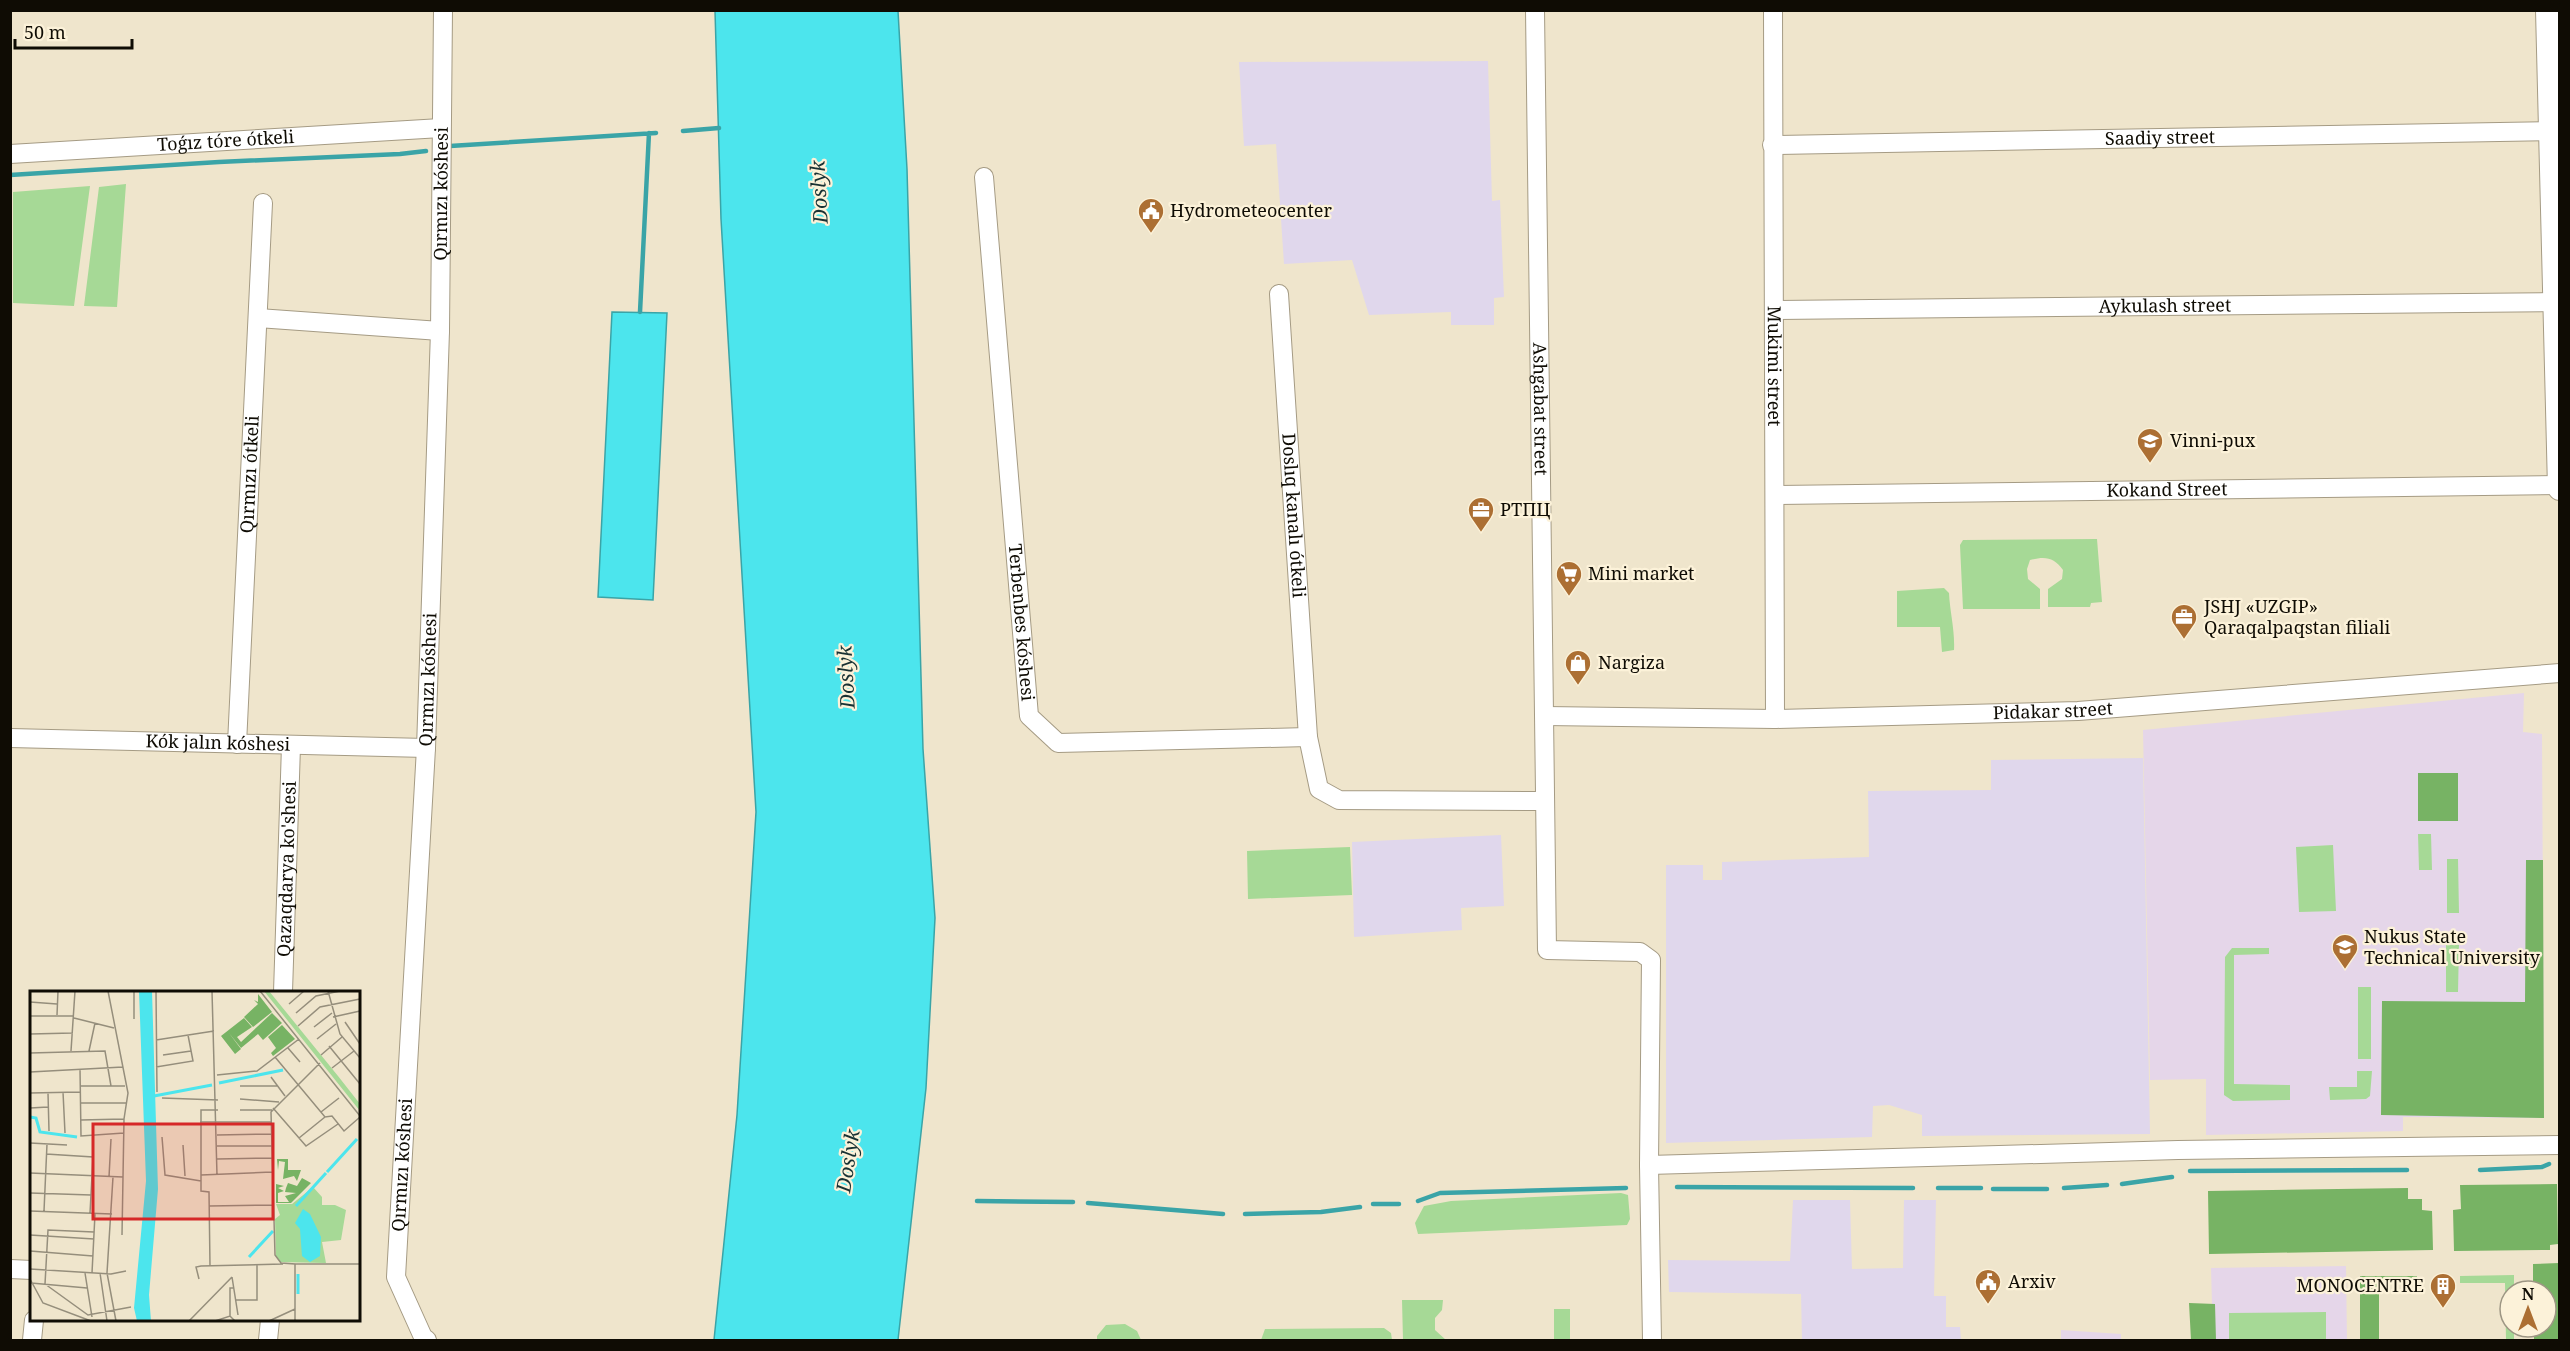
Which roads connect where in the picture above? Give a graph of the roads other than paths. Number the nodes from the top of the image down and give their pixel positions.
1 (443, 10) edge
2 (1535, 10) edge
3 (1773, 10) edge
4 (2548, 10) edge
5 (441, 128) junction
6 (2550, 131) junction
7 (1772, 145) junction
8 (10, 154) edge
9 (984, 177) dead end
10 (263, 203) dead end
11 (1279, 294) dead end
12 (2556, 302) junction
13 (1775, 310) junction
14 (258, 318) junction
15 (440, 331) junction
16 (2559, 486) edge
17 (1774, 495) junction
18 (2559, 673) edge
19 (1545, 716) junction
20 (1775, 719) junction
21 (1308, 737) junction
22 (10, 738) edge
23 (237, 744) junction
24 (291, 746) junction
25 (426, 748) junction
26 (1544, 801) junction
27 (283, 991) edge
28 (2559, 1144) edge
29 (1649, 1165) junction
30 (10, 1269) edge
31 (30, 1270) edge
32 (34, 1321) edge
33 (270, 1321) edge
34 (32, 1341) edge
35 (268, 1341) edge
36 (427, 1341) edge
37 (1652, 1341) edge

1 - 5 street, Qırmızı kóshesi
2 - 19 street, Ashgabat street
3 - 7 street, Mukimi street
4 - 6 main road
5 - 8 street, Toǵız tóre ótkeli
5 - 15 street, Qırmızı kóshesi
6 - 7 street, Saadiy street
6 - 12 main road
7 - 13 street, Mukimi street
9 - 21 street, Terbenbes kóshesi
10 - 14 street, Qırmızı ótkeli
11 - 21 street, Doslıq kanalı ótkeli
12 - 13 street, Aykulash street
12 - 16 main road
13 - 17 street, Mukimi street
14 - 15 street
14 - 23 street, Qırmızı ótkeli
15 - 25 street, Qırmızı kóshesi
16 - 17 street, Kokand Street
17 - 20 street, Mukimi street
18 - 20 street, Pidakar street
19 - 20 street, Pidakar street
19 - 26 street, Ashgabat street
21 - 26 street
22 - 23 street, Kók jalın kóshesi
23 - 24 street, Kók jalın kóshesi
24 - 25 street, Kók jalın kóshesi
24 - 27 street, Qazaqdarya ko'shesi
25 - 36 street, Qırmızı kóshesi
26 - 29 street, Ashgabat street
28 - 29 street
29 - 37 street
30 - 31 street
32 - 34 street
33 - 35 street

